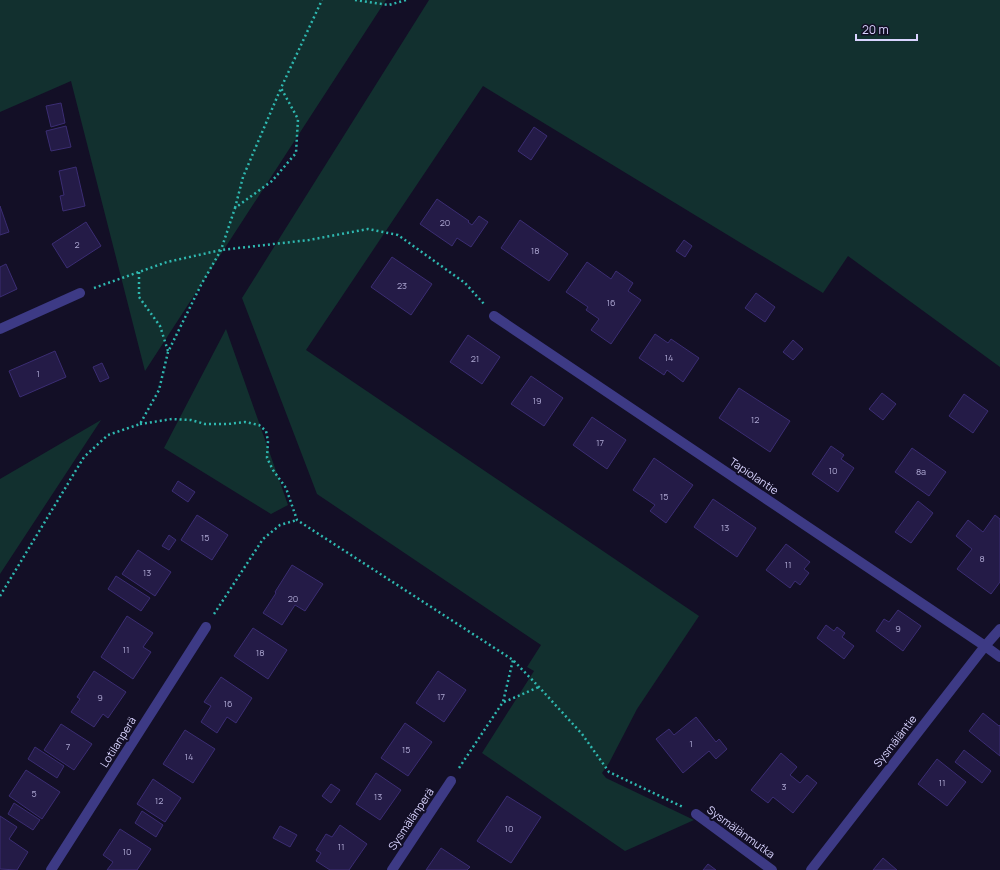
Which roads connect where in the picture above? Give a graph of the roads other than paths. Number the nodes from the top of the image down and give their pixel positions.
1 (80, 293) road end
2 (494, 316) road end
3 (0, 329) edge
4 (206, 627) road end
5 (1000, 629) edge
6 (985, 646) junction
7 (1000, 657) edge
8 (451, 781) road end
9 (696, 814) road end
10 (51, 870) edge
11 (392, 870) edge
12 (772, 870) edge
13 (811, 870) edge

1 - 3 street
2 - 6 street, Tapiolantie
4 - 10 street, Lotilanperä
5 - 6 street, Sysmäläntie
6 - 7 street, Tapiolantie
6 - 13 street, Sysmäläntie
8 - 11 street, Sysmälänperä
9 - 12 street, Sysmälänmutka

